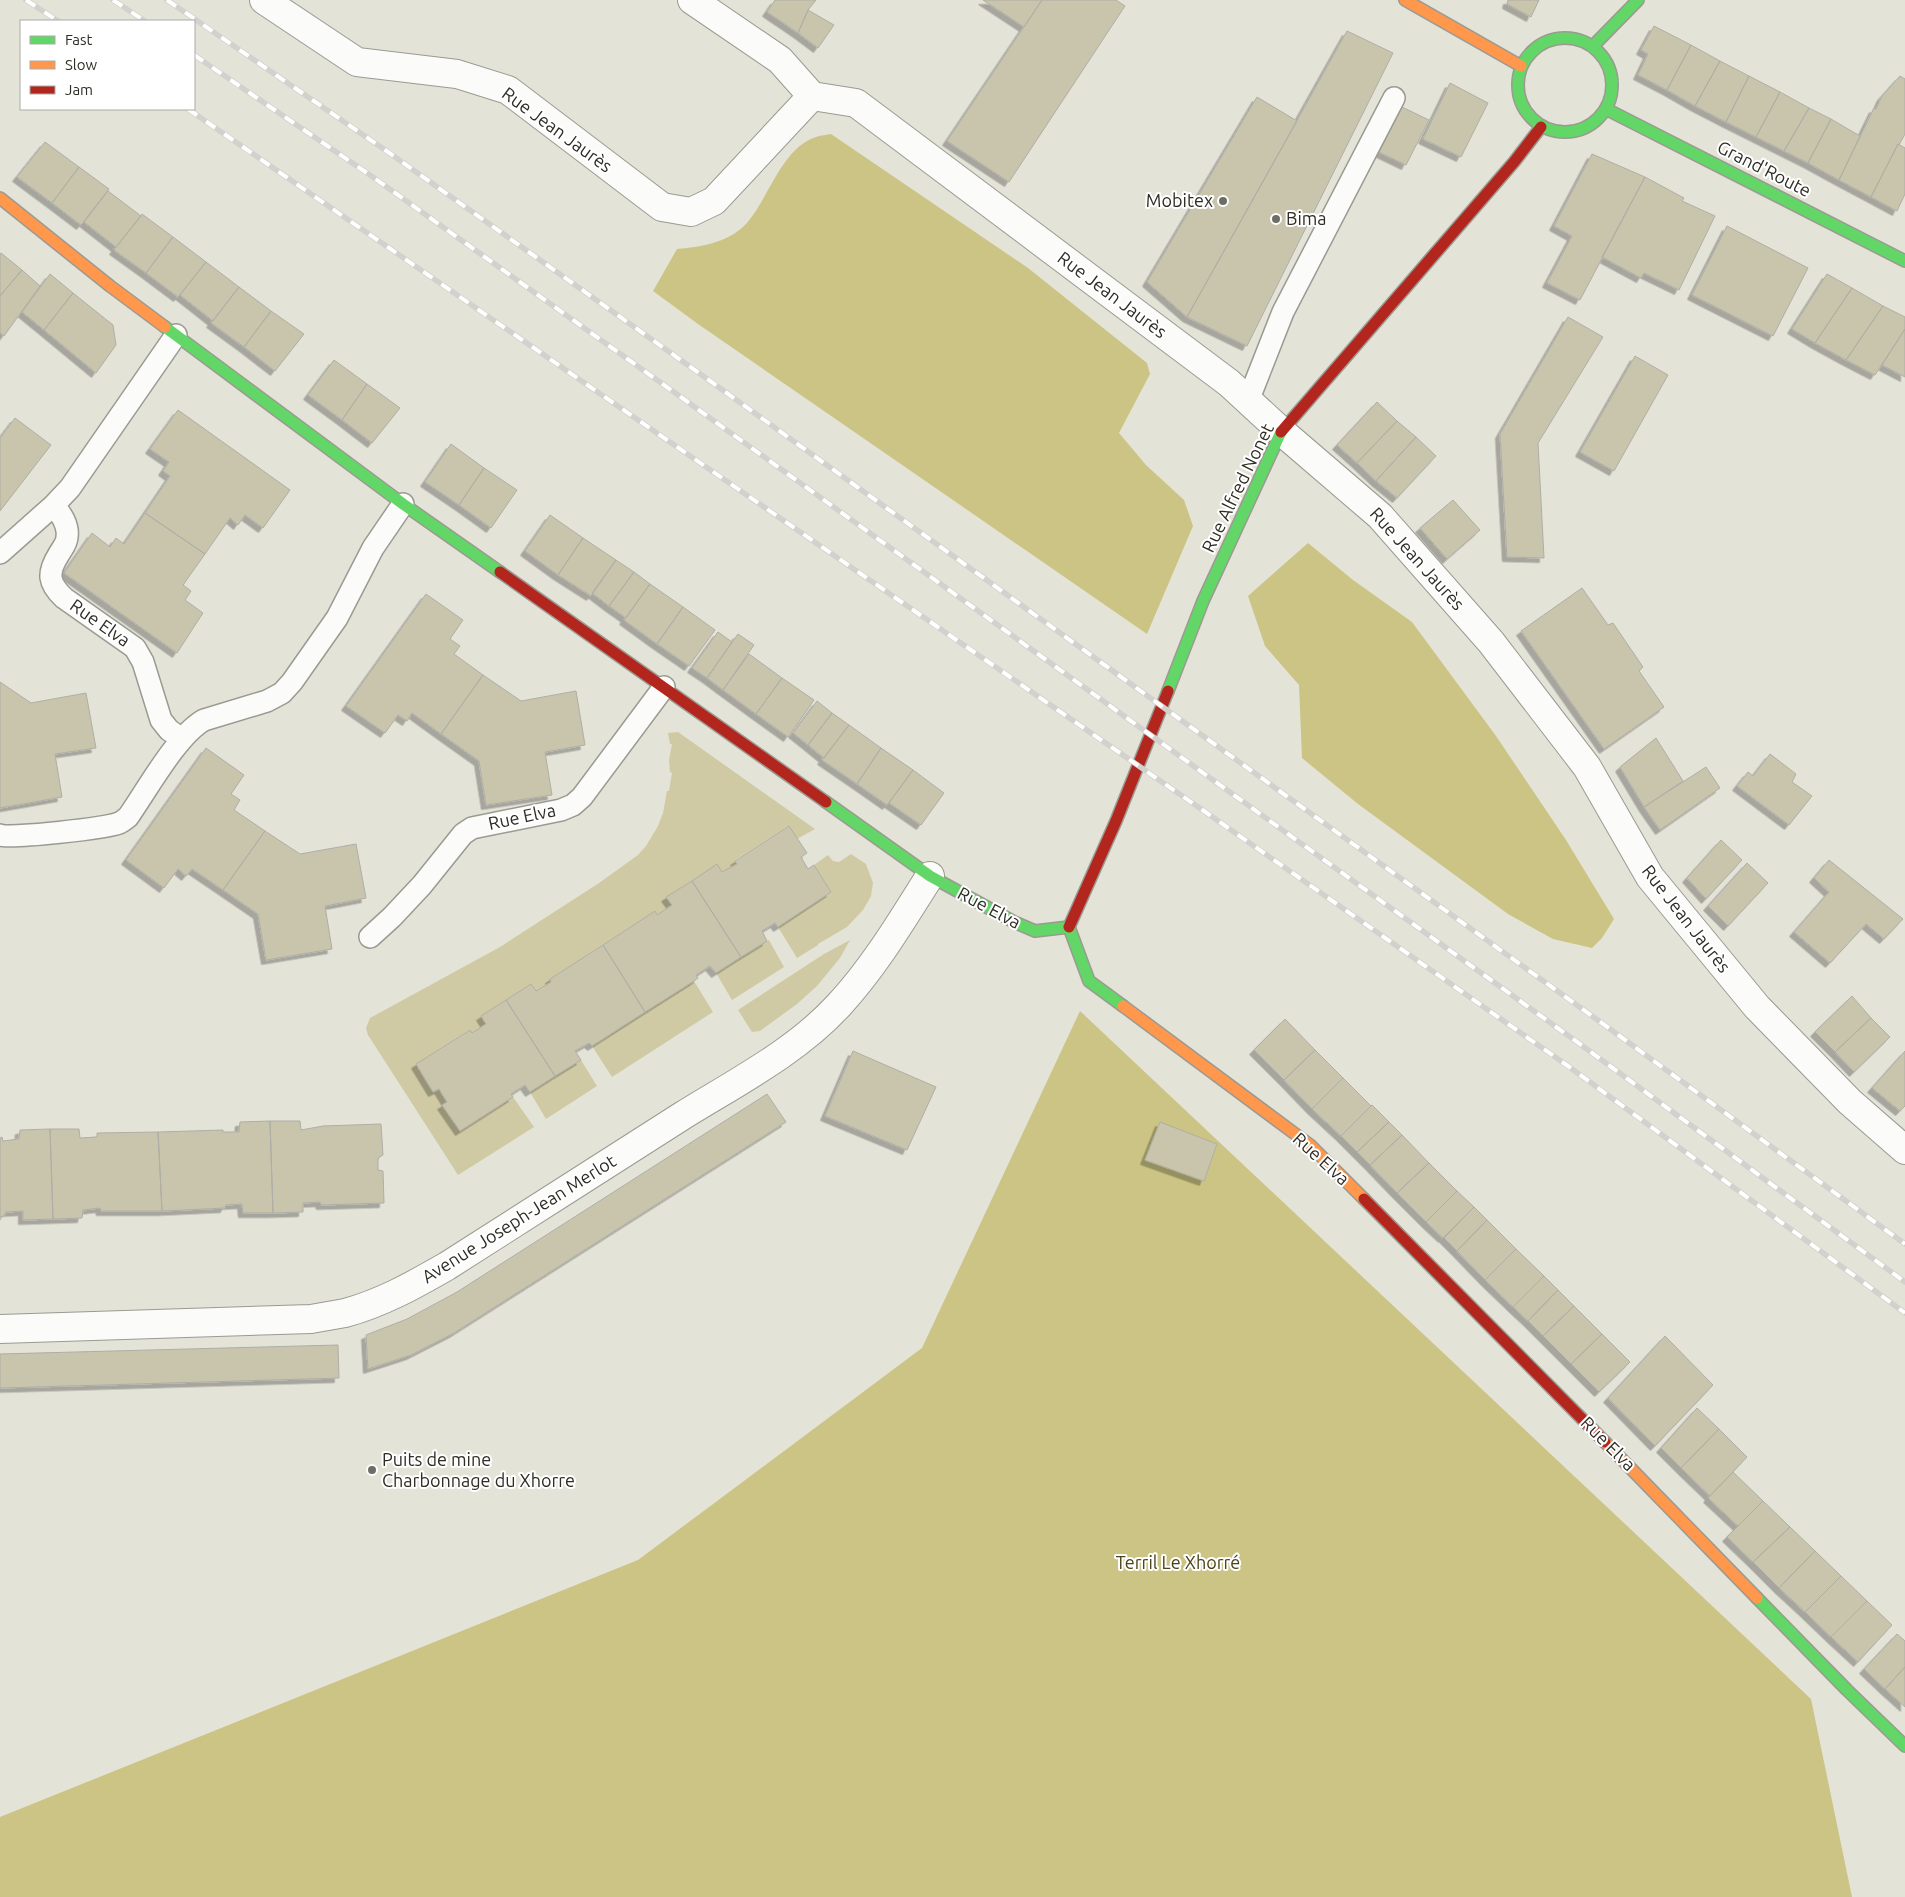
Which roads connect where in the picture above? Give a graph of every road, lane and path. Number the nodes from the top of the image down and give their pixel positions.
1 (264, 0) edge
2 (692, 0) edge
3 (1405, 0) edge
4 (1638, 0) edge
5 (1593, 46) junction
6 (1521, 66) junction
7 (812, 96) junction
8 (1394, 98) dead end
9 (1606, 109) junction
10 (1541, 127) junction
11 (0, 198) edge
12 (1905, 260) edge
13 (176, 335) junction
14 (1248, 401) junction
15 (1281, 431) junction
16 (403, 504) junction
17 (54, 506) junction
18 (0, 553) edge
19 (664, 687) junction
20 (182, 740) junction
21 (0, 835) edge
22 (930, 876) junction
23 (1069, 927) junction
24 (370, 937) dead end
25 (1905, 1150) edge
26 (0, 1329) edge
27 (1905, 1746) edge

1 - 7 street, Rue Jean Jaurès
2 - 7 street
3 - 6 street
4 - 5 street
5 - 6 street
5 - 9 street
6 - 10 street
7 - 14 street, Rue Jean Jaurès
8 - 14 lane
9 - 10 street
9 - 12 street, Grand'Route
10 - 15 street, Rue Alfred Nonet
11 - 13 street, Rue Elva
13 - 16 street, Rue Elva
13 - 17 lane
14 - 15 street, Rue Jean Jaurès
15 - 23 street, Rue Alfred Nonet
15 - 25 street, Rue Jean Jaurès
16 - 19 street, Rue Elva
16 - 20 lane
17 - 18 lane
17 - 20 lane, Rue Elva
19 - 22 street, Rue Elva
19 - 24 lane, Rue Elva
20 - 21 lane
22 - 23 street, Rue Elva
22 - 26 street, Avenue Joseph-Jean Merlot
23 - 27 street, Rue Elva

